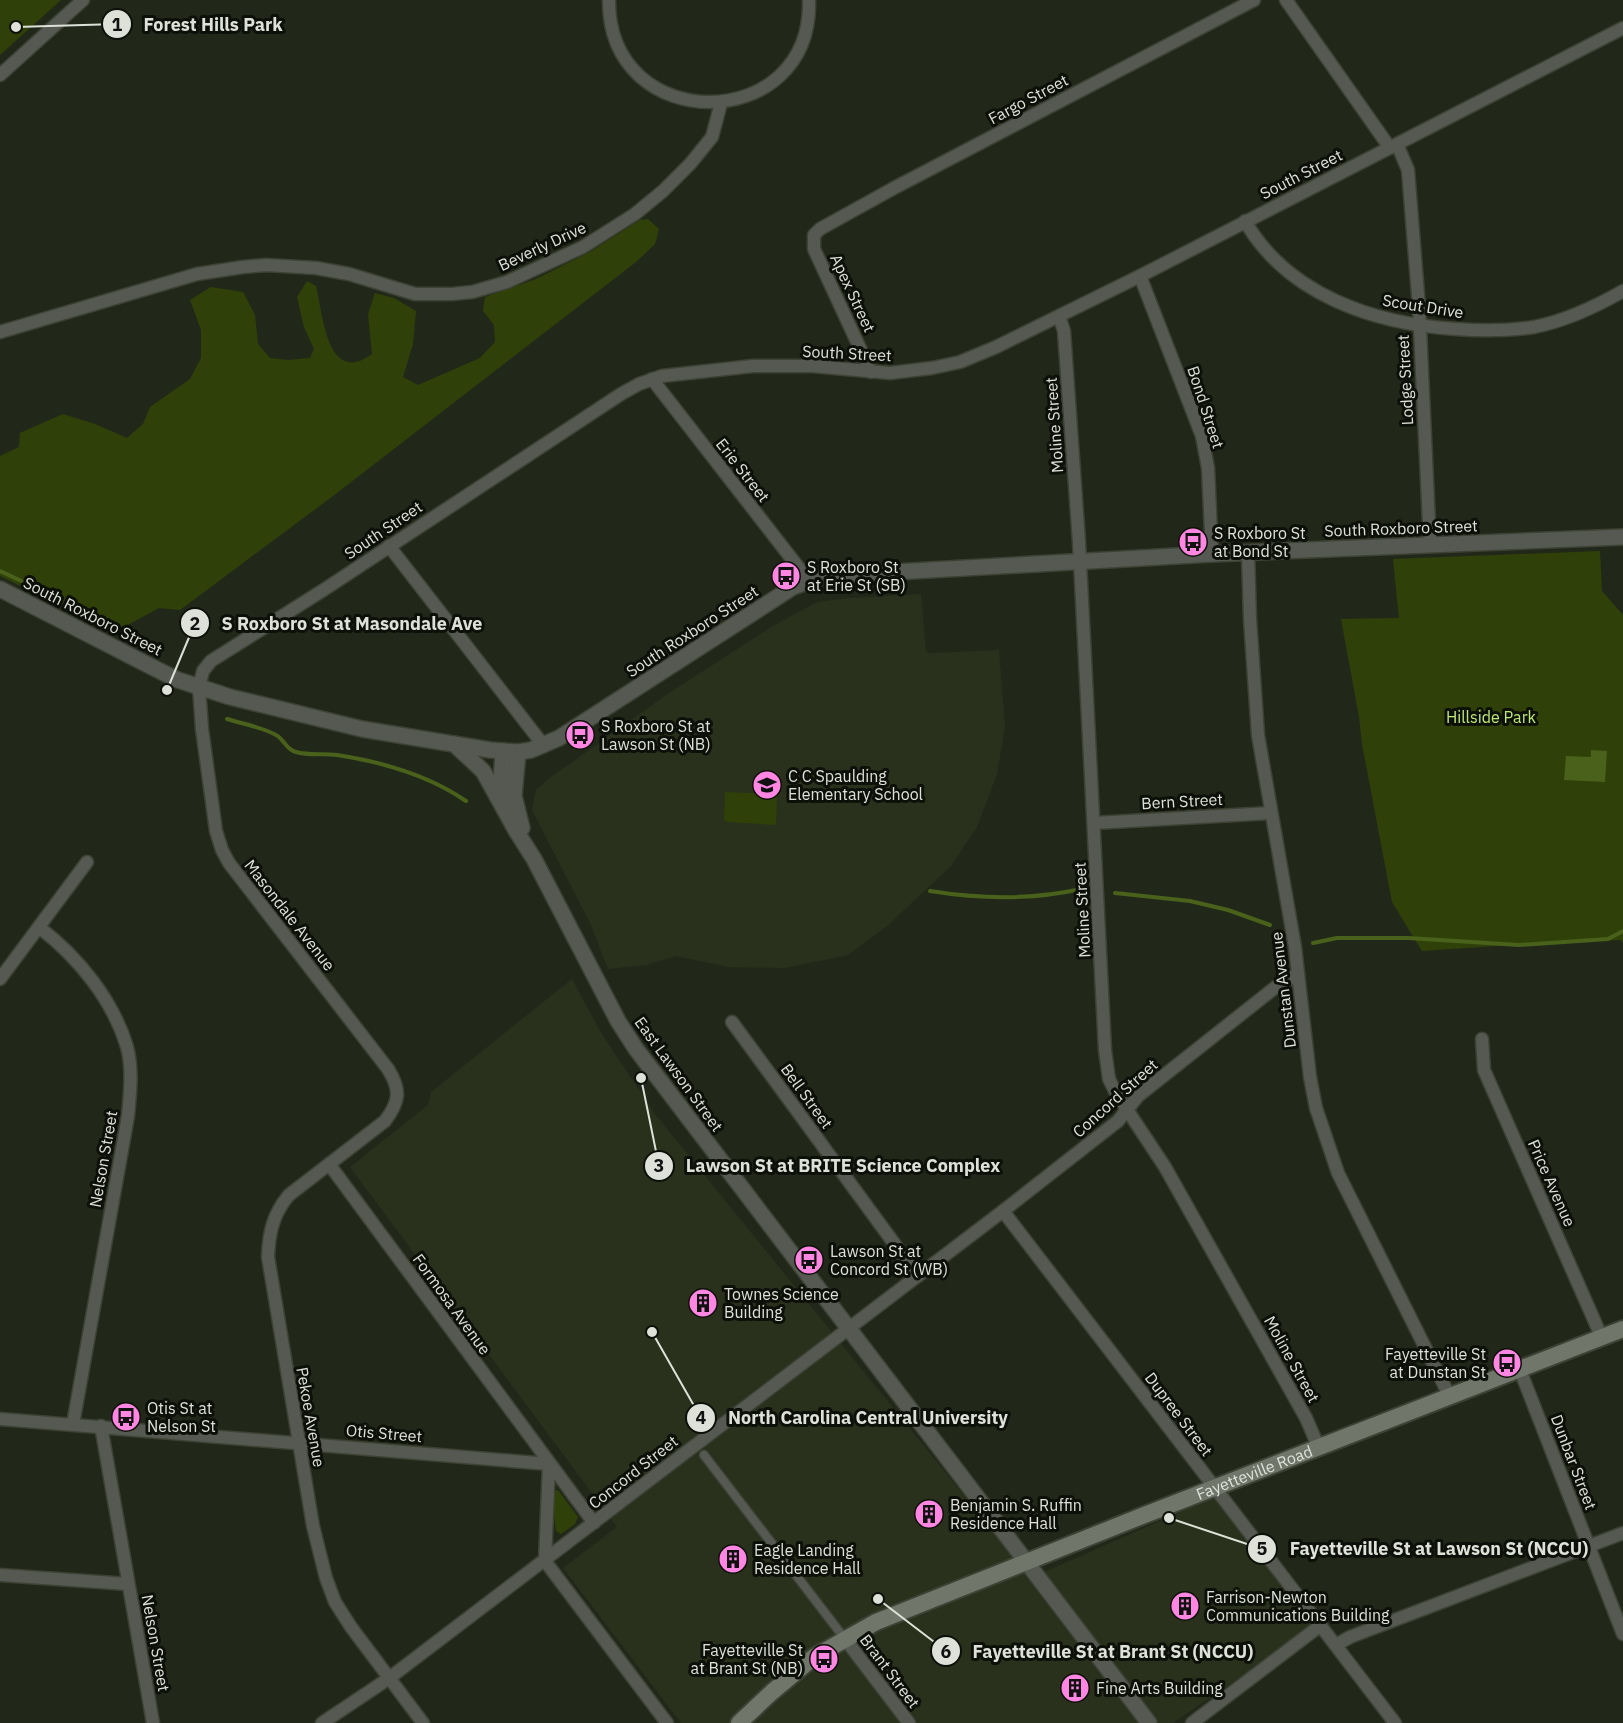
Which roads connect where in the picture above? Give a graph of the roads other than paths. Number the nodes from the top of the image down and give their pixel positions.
1 (83, 0) edge
2 (609, 0) edge
3 (809, 0) edge
4 (1254, 0) edge
5 (1286, 0) edge
6 (1623, 28) edge
7 (0, 75) edge
8 (721, 103) junction
9 (1394, 146) junction
10 (1245, 222) junction
11 (820, 229) joint
12 (1140, 276) junction
13 (1621, 297) edge
14 (1059, 316) junction
15 (1419, 326) junction
16 (0, 332) edge
17 (871, 372) junction
18 (652, 379) junction
19 (1623, 537) edge
20 (1430, 545) junction
21 (389, 546) junction
22 (1248, 552) junction
23 (1212, 554) junction
24 (1080, 562) junction
25 (808, 581) junction
26 (0, 589) edge
27 (199, 687) junction
28 (454, 744) junction
29 (544, 746) junction
30 (510, 751) junction
31 (500, 800) junction
32 (1271, 813) junction
33 (1094, 823) junction
34 (534, 859) junction
35 (87, 862) dead end
36 (40, 928) junction
37 (1298, 974) junction
38 (0, 979) edge
39 (732, 1022) dead end
40 (1482, 1039) dead end
41 (1127, 1110) junction
42 (371, 1132) joint
43 (329, 1164) junction
44 (1003, 1211) junction
45 (918, 1276) junction
46 (850, 1328) junction
47 (1623, 1329) edge
48 (1602, 1338) junction
49 (1520, 1370) junction
50 (1450, 1397) junction
51 (0, 1419) edge
52 (73, 1424) junction
53 (101, 1426) junction
54 (299, 1444) junction
55 (1319, 1448) junction
56 (704, 1455) dead end
57 (549, 1464) junction
58 (1215, 1488) junction
59 (594, 1522) junction
60 (1623, 1533) edge
61 (1588, 1546) junction
62 (545, 1561) junction
63 (1027, 1561) junction
64 (0, 1575) edge
65 (129, 1584) junction
66 (1321, 1625) junction
67 (1623, 1634) edge
68 (845, 1639) junction
69 (1336, 1645) junction
70 (388, 1679) junction
71 (153, 1723) edge
72 (322, 1723) edge
73 (423, 1723) edge
74 (667, 1723) edge
75 (739, 1723) edge
76 (909, 1723) edge
77 (1149, 1723) edge
78 (1192, 1723) edge
79 (1395, 1723) edge

1 - 7 street
2 - 8 street
3 - 8 street
4 - 11 street, Fargo Street
5 - 9 street, Lodge Street
6 - 9 street, South Street
8 - 16 street, Beverly Drive
9 - 10 street, South Street
9 - 15 street, Lodge Street
10 - 12 street, South Street
10 - 15 street, Scout Drive
11 - 17 street, Apex Street
12 - 14 street, South Street
12 - 23 street, Bond Street
13 - 15 street, Scout Drive
14 - 17 street, South Street
14 - 24 street, Moline Street
15 - 20 street, Lodge Street
17 - 18 street, South Street
18 - 21 street, South Street
18 - 25 street, Erie Street
19 - 20 street, South Roxboro Street
20 - 22 street, South Roxboro Street
21 - 27 street, South Street
21 - 29 street
22 - 23 street, South Roxboro Street
22 - 32 street, Dunstan Avenue
23 - 24 street, South Roxboro Street
24 - 25 street, South Roxboro Street
24 - 33 street, Moline Street
25 - 29 street, South Roxboro Street
26 - 27 street, South Roxboro Street
27 - 28 street, South Roxboro Street
27 - 42 street, Masondale Avenue
28 - 30 street, South Roxboro Street
28 - 31 street, East Lawson Street
29 - 30 street, South Roxboro Street
30 - 31 street
30 - 34 street, East Lawson Street
31 - 34 street, East Lawson Street
32 - 33 street, Bern Street
32 - 37 street, Dunstan Avenue
33 - 41 street, Moline Street
34 - 46 street, East Lawson Street
35 - 36 street
36 - 38 street
36 - 52 street, Nelson Street
37 - 41 street, Concord Street
37 - 50 street, Dunstan Avenue
39 - 45 street, Bell Street
40 - 48 street, Price Avenue
41 - 44 street, Concord Street
41 - 55 street, Moline Street
42 - 43 street, Pekoe Avenue
43 - 54 street, Pekoe Avenue
43 - 57 street, Formosa Avenue
44 - 45 street, Concord Street
44 - 58 street, Dupree Street
45 - 46 street, Concord Street
46 - 59 street, Concord Street
46 - 63 street, East Lawson Street
47 - 48 main road, Fayetteville Road
48 - 49 main road, Fayetteville Road
49 - 50 main road, Fayetteville Road
49 - 61 street, Dunbar Street
50 - 55 main road, Fayetteville Road
51 - 52 street, Otis Street
52 - 53 street, Otis Street
53 - 54 street, Otis Street
53 - 65 street, Nelson Street
54 - 57 street, Otis Street
54 - 70 street, Pekoe Avenue
55 - 58 main road, Fayetteville Road
56 - 68 street
57 - 59 street, Formosa Avenue
57 - 62 street
58 - 63 main road, Fayetteville Road
58 - 66 street, Dupree Street
59 - 62 street, Concord Street
60 - 61 street
61 - 67 street, Dunbar Street
61 - 69 street
62 - 70 street, Concord Street
62 - 74 street
63 - 68 main road, Fayetteville Road
63 - 77 street, East Lawson Street
64 - 65 street
65 - 71 street, Nelson Street
66 - 69 street, Dupree Street
66 - 78 street
68 - 75 main road, Fayetteville Road
68 - 76 street, Brant Street
69 - 79 street, Dupree Street
70 - 72 street, Concord Street
70 - 73 street, Pekoe Avenue

